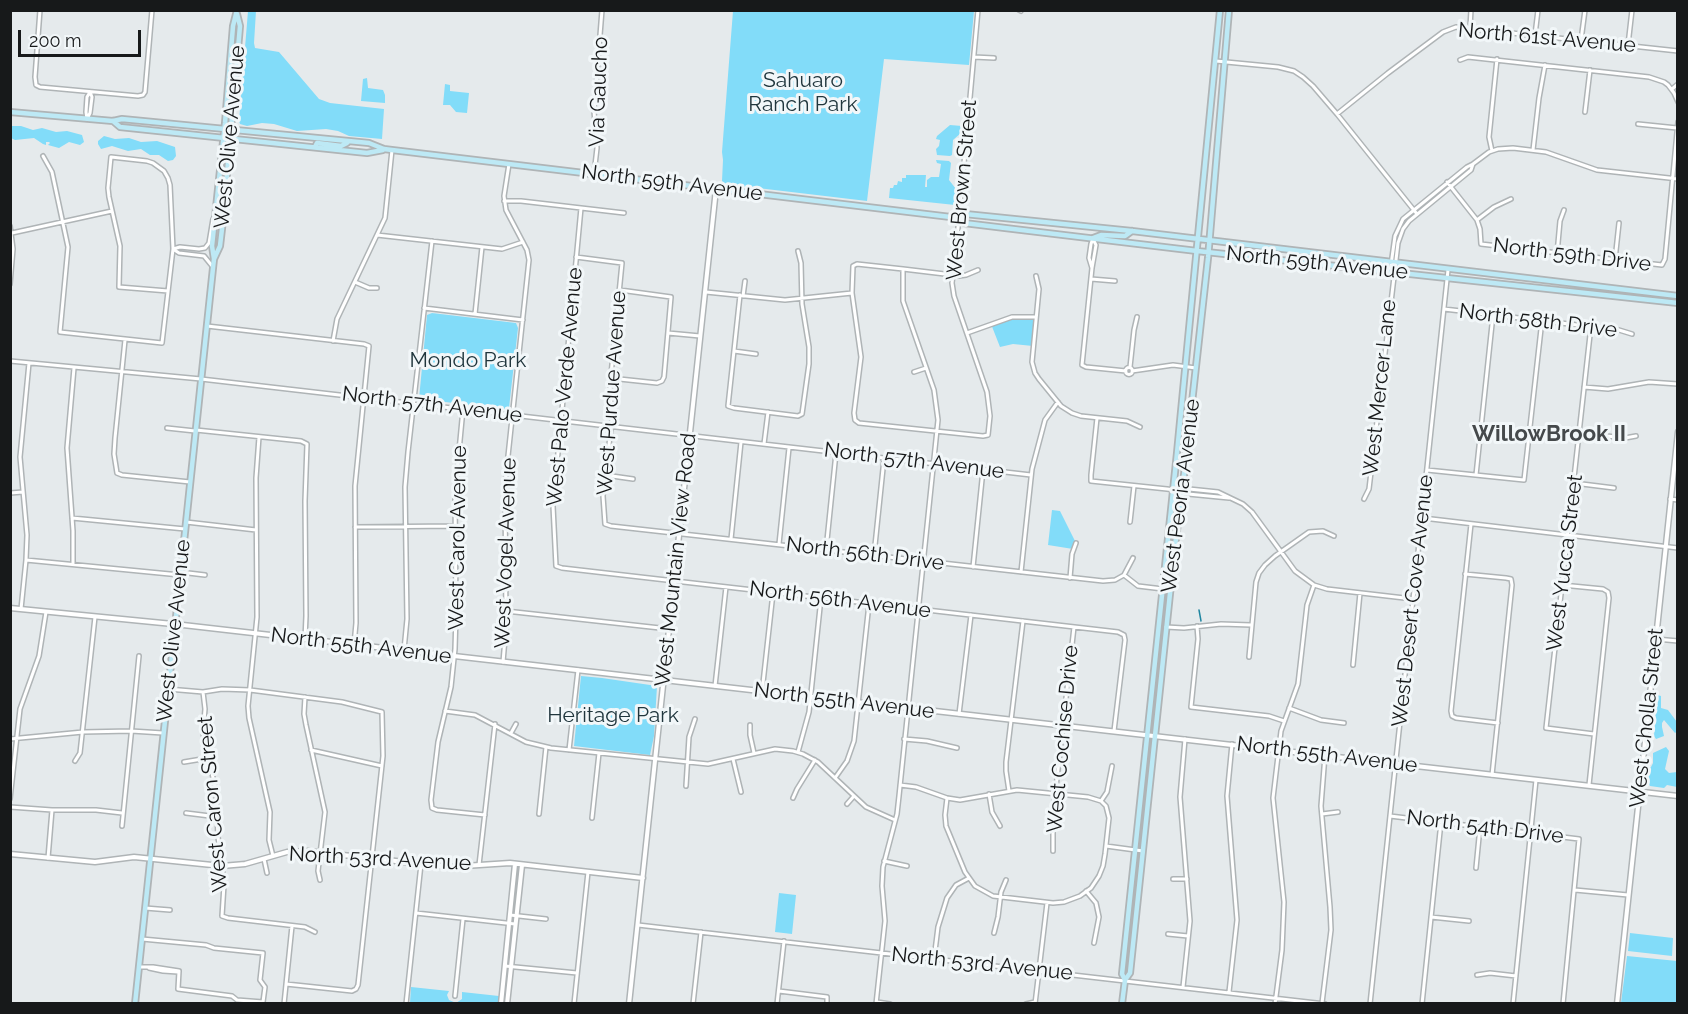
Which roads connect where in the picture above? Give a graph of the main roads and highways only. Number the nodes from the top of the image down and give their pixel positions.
1 (1221, 10) edge
2 (1229, 10) edge
3 (237, 12) edge
4 (10, 112) edge
5 (113, 122) junction
6 (225, 129) junction
7 (232, 130) junction
8 (224, 137) junction
9 (231, 138) junction
10 (349, 142) junction
11 (315, 147) junction
12 (384, 149) junction
13 (1207, 152) junction
14 (1217, 153) junction
15 (959, 218) junction
16 (1132, 231) junction
17 (1093, 238) junction
18 (1198, 239) junction
19 (1209, 240) junction
20 (1197, 251) junction
21 (1208, 252) junction
22 (214, 259) junction
23 (1677, 296) edge
24 (1677, 303) edge
25 (1125, 980) junction
26 (135, 1004) edge
27 (1122, 1004) edge

1 - 13 main road, West Peoria Avenue
2 - 14 main road, West Peoria Avenue
3 - 6 main road, West Olive Avenue
3 - 7 main road, West Olive Avenue
4 - 5 main road, North 59th Avenue
5 - 6 main road, North 59th Avenue
5 - 8 main road, North 59th Avenue
6 - 7 main road, North 59th Avenue
6 - 8 main road, West Olive Avenue
7 - 9 main road, West Olive Avenue
7 - 10 main road, North 59th Avenue
8 - 9 main road, North 59th Avenue
8 - 22 main road, West Olive Avenue
9 - 11 main road, North 59th Avenue
9 - 22 main road, West Olive Avenue
10 - 11 main road
10 - 12 main road, North 59th Avenue
11 - 12 main road, North 59th Avenue
12 - 15 main road, North 59th Avenue
13 - 14 main road
13 - 18 main road, West Peoria Avenue
14 - 19 main road, West Peoria Avenue
15 - 16 main road, North 59th Avenue
15 - 17 main road, North 59th Avenue
16 - 17 main road
16 - 18 main road, North 59th Avenue
17 - 20 main road, North 59th Avenue
18 - 19 main road, North 59th Avenue
18 - 20 main road, West Peoria Avenue
19 - 21 main road, West Peoria Avenue
19 - 23 main road, North 59th Avenue
20 - 21 main road, North 59th Avenue
20 - 25 main road, West Peoria Avenue
21 - 24 main road, North 59th Avenue
21 - 25 main road, West Peoria Avenue
22 - 26 main road, West Olive Avenue
25 - 27 main road, West Peoria Avenue

